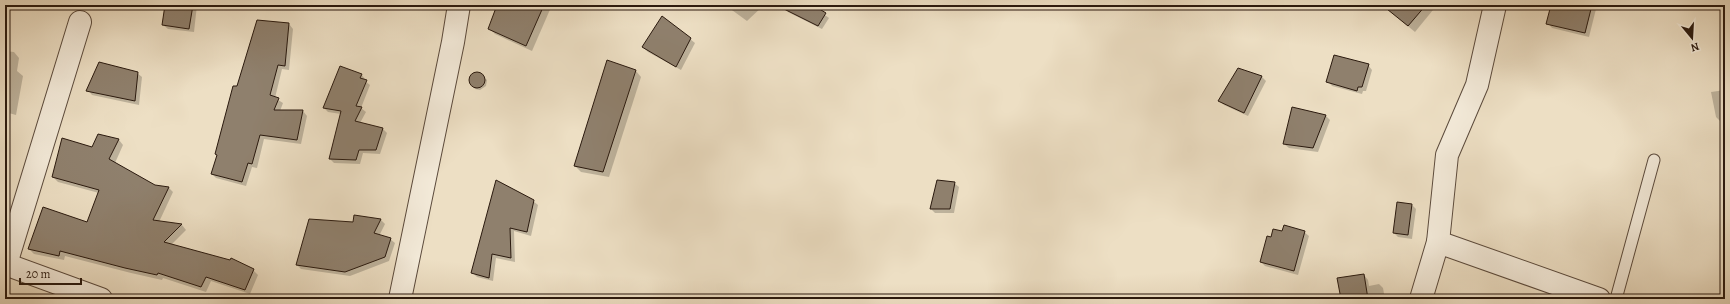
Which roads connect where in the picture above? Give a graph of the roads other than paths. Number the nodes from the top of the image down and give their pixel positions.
1 (459, 5) edge
2 (1495, 5) edge
3 (80, 22) dead end
4 (1654, 160) dead end
5 (1438, 242) junction
6 (6, 264) edge
7 (100, 299) edge
8 (400, 299) edge
9 (1420, 299) edge
10 (1599, 299) edge
11 (1616, 299) edge

1 - 8 street
2 - 5 street
3 - 6 street
4 - 11 lane
5 - 9 street
5 - 10 street
6 - 7 street

